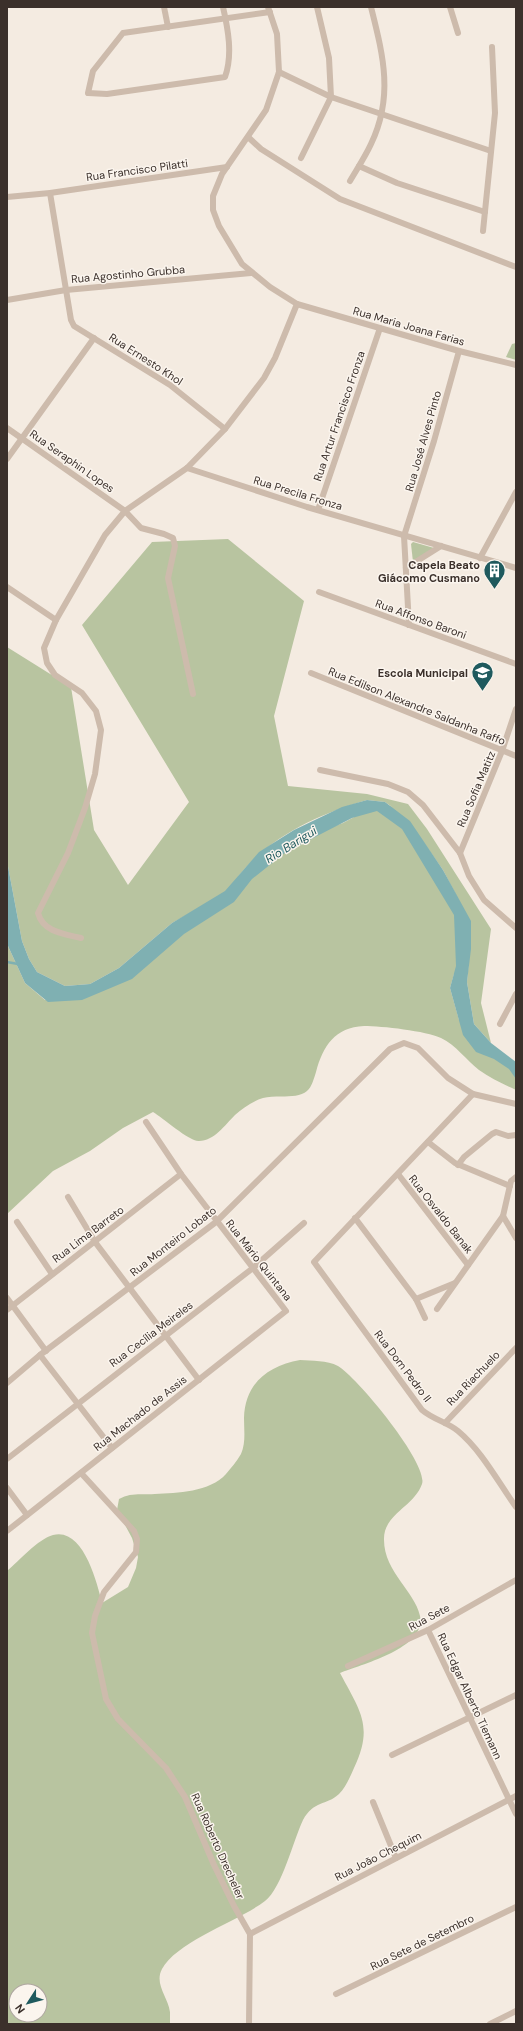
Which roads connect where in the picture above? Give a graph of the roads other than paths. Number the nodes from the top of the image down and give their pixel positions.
1 (164, 7) edge
2 (223, 7) edge
3 (317, 7) edge
4 (371, 7) edge
5 (450, 7) edge
6 (269, 10) edge
7 (226, 19) junction
8 (168, 27) junction
9 (458, 33) dead end
10 (492, 47) dead end
11 (279, 72) junction
12 (331, 97) junction
13 (382, 114) junction
14 (248, 137) junction
15 (491, 151) junction
16 (301, 158) dead end
17 (358, 166) junction
18 (227, 167) junction
19 (350, 181) dead end
20 (50, 193) junction
21 (7, 197) edge
22 (485, 212) junction
23 (483, 231) dead end
24 (514, 266) edge
25 (251, 273) junction
26 (66, 290) junction
27 (7, 300) edge
28 (297, 304) junction
29 (380, 328) junction
30 (94, 338) junction
31 (458, 351) junction
32 (516, 365) edge
33 (7, 428) edge
34 (225, 429) junction
35 (20, 438) junction
36 (7, 459) edge
37 (187, 468) junction
38 (516, 492) edge
39 (318, 510) junction
40 (125, 511) junction
41 (404, 536) junction
42 (441, 546) junction
43 (480, 558) junction
44 (406, 568) junction
45 (516, 568) edge
46 (7, 587) edge
47 (319, 592) dead end
48 (56, 620) junction
49 (409, 625) junction
50 (516, 664) edge
51 (311, 673) dead end
52 (193, 694) dead end
53 (516, 709) edge
54 (502, 752) junction
55 (516, 756) edge
56 (320, 770) dead end
57 (460, 853) junction
58 (516, 928) edge
59 (81, 938) dead end
60 (516, 994) edge
61 (500, 1024) dead end
62 (474, 1094) junction
63 (516, 1104) edge
64 (146, 1122) dead end
65 (516, 1135) edge
66 (428, 1142) junction
67 (458, 1165) junction
68 (181, 1174) junction
69 (398, 1174) junction
70 (516, 1177) edge
71 (510, 1186) junction
72 (68, 1197) dead end
73 (503, 1216) junction
74 (356, 1218) junction
75 (17, 1222) dead end
76 (216, 1222) junction
77 (304, 1222) dead end
78 (516, 1238) edge
79 (95, 1242) junction
80 (468, 1266) junction
81 (253, 1268) junction
82 (52, 1274) junction
83 (455, 1284) junction
84 (130, 1288) junction
85 (7, 1298) edge
86 (416, 1299) junction
87 (10, 1308) edge
88 (437, 1309) dead end
89 (286, 1311) joint
90 (425, 1318) dead end
91 (165, 1336) junction
92 (516, 1348) edge
93 (46, 1351) junction
94 (40, 1355) junction
95 (199, 1380) junction
96 (7, 1383) edge
97 (76, 1404) junction
98 (444, 1423) junction
99 (112, 1448) junction
100 (7, 1459) edge
101 (81, 1473) junction
102 (7, 1488) edge
103 (516, 1507) edge
104 (27, 1515) junction
105 (7, 1531) edge
106 (516, 1580) edge
107 (428, 1630) junction
108 (348, 1666) dead end
109 (516, 1695) edge
110 (469, 1718) junction
111 (392, 1756) dead end
112 (516, 1796) edge
113 (509, 1800) junction
114 (373, 1802) dead end
115 (516, 1814) edge
116 (396, 1858) junction
117 (516, 1907) edge
118 (250, 1934) junction
119 (336, 1994) dead end
120 (516, 2011) edge
121 (249, 2024) edge
122 (490, 2024) edge

1 - 8 street
2 - 7 street
3 - 12 street
4 - 13 street
5 - 9 street
6 - 7 street
6 - 11 street
7 - 8 street
7 - 8 street
10 - 15 street
11 - 12 street
11 - 14 street, Rua Maria Joana Farias
12 - 13 street
12 - 16 street
13 - 15 street
13 - 17 street
14 - 18 street, Rua Maria Joana Farias
14 - 24 street
15 - 22 street
17 - 19 street
17 - 22 street
18 - 20 street, Rua Francisco Pilatti
18 - 25 street, Rua Maria Joana Farias
20 - 21 street, Rua Francisco Pilatti
20 - 26 street, Rua Ernesto Khol
22 - 23 street
25 - 26 street, Rua Agostinho Grubba
25 - 28 street, Rua Maria Joana Farias
26 - 27 street, Rua Agostinho Grubba
26 - 30 street, Rua Ernesto Khol
28 - 29 street, Rua Maria Joana Farias
28 - 34 street
29 - 31 street, Rua Maria Joana Farias
29 - 39 street, Rua Artur Francisco Fronza
30 - 34 street, Rua Ernesto Khol
30 - 35 street
31 - 32 street, Rua Maria Joana Farias
31 - 41 street, Rua José Alves Pinto
33 - 35 street, Rua Seraphin Lopes
34 - 37 street
35 - 36 street
35 - 40 street, Rua Seraphin Lopes
37 - 39 street, Rua Precila Fronza
37 - 40 street
38 - 43 street
39 - 41 street, Rua Precila Fronza
40 - 48 street
40 - 52 street, Rua Seraphin Lopes
41 - 42 street, Rua Precila Fronza
41 - 44 street
42 - 43 street, Rua Precila Fronza
42 - 44 street
43 - 45 street, Rua Precila Fronza
44 - 49 street
46 - 48 street
47 - 49 street, Rua Affonso Baroni
48 - 59 street
49 - 50 street, Rua Affonso Baroni
51 - 54 street, Rua Edilson Alexandre Saldanha Raffo
53 - 54 street, Rua Sofia Matitz
54 - 55 street, Rua Edilson Alexandre Saldanha Raffo
54 - 57 street, Rua Sofia Matitz
56 - 57 street
57 - 58 street
60 - 61 street
62 - 63 street
62 - 66 street
62 - 76 street, Rua Monteiro Lobato
64 - 68 street, Rua Mário Quintana
65 - 67 street
66 - 67 street
66 - 69 street
67 - 71 street
68 - 76 street, Rua Mário Quintana
68 - 79 street, Rua Lima Barreto
69 - 74 street
69 - 80 street, Rua Osvaldo Banak
70 - 71 street
71 - 73 street
72 - 79 street
73 - 78 street
73 - 80 street
74 - 86 street
74 - 98 street, Rua Dom Pedro II
75 - 82 street
76 - 81 street, Rua Mário Quintana
76 - 84 street, Rua Monteiro Lobato
77 - 81 street, Rua Cecília Meireles
79 - 82 street, Rua Lima Barreto
79 - 84 street
80 - 83 street
81 - 89 street, Rua Mário Quintana
81 - 91 street, Rua Cecília Meireles
82 - 87 street, Rua Lima Barreto
83 - 86 street
83 - 88 street
84 - 91 street
84 - 93 street, Rua Monteiro Lobato
85 - 87 street
86 - 90 street
87 - 93 street
89 - 95 street, Rua Machado de Assis
91 - 95 street
91 - 97 street, Rua Cecília Meireles
92 - 98 street, Rua Riachuelo
93 - 94 street, Rua Monteiro Lobato
94 - 96 street, Rua Monteiro Lobato
94 - 97 street
95 - 99 street, Rua Machado de Assis
97 - 99 street
97 - 100 street, Rua Cecília Meireles
98 - 103 street, Rua Dom Pedro II
99 - 101 street, Rua Machado de Assis
101 - 104 street, Rua Machado de Assis
101 - 118 street, Rua Roberto Drecheler
102 - 104 street
104 - 105 street, Rua Machado de Assis
106 - 107 street, Rua Sete
107 - 108 street, Rua Sete
107 - 110 street, Rua Edgar Alberto Tiemann
109 - 110 street
110 - 111 street
110 - 113 street, Rua Edgar Alberto Tiemann
112 - 113 street, Rua João Chequim
113 - 115 street, Rua Edgar Alberto Tiemann
113 - 116 street, Rua João Chequim
114 - 116 street
116 - 118 street, Rua João Chequim
117 - 119 street, Rua Sete de Setembro
118 - 121 street
120 - 122 street

